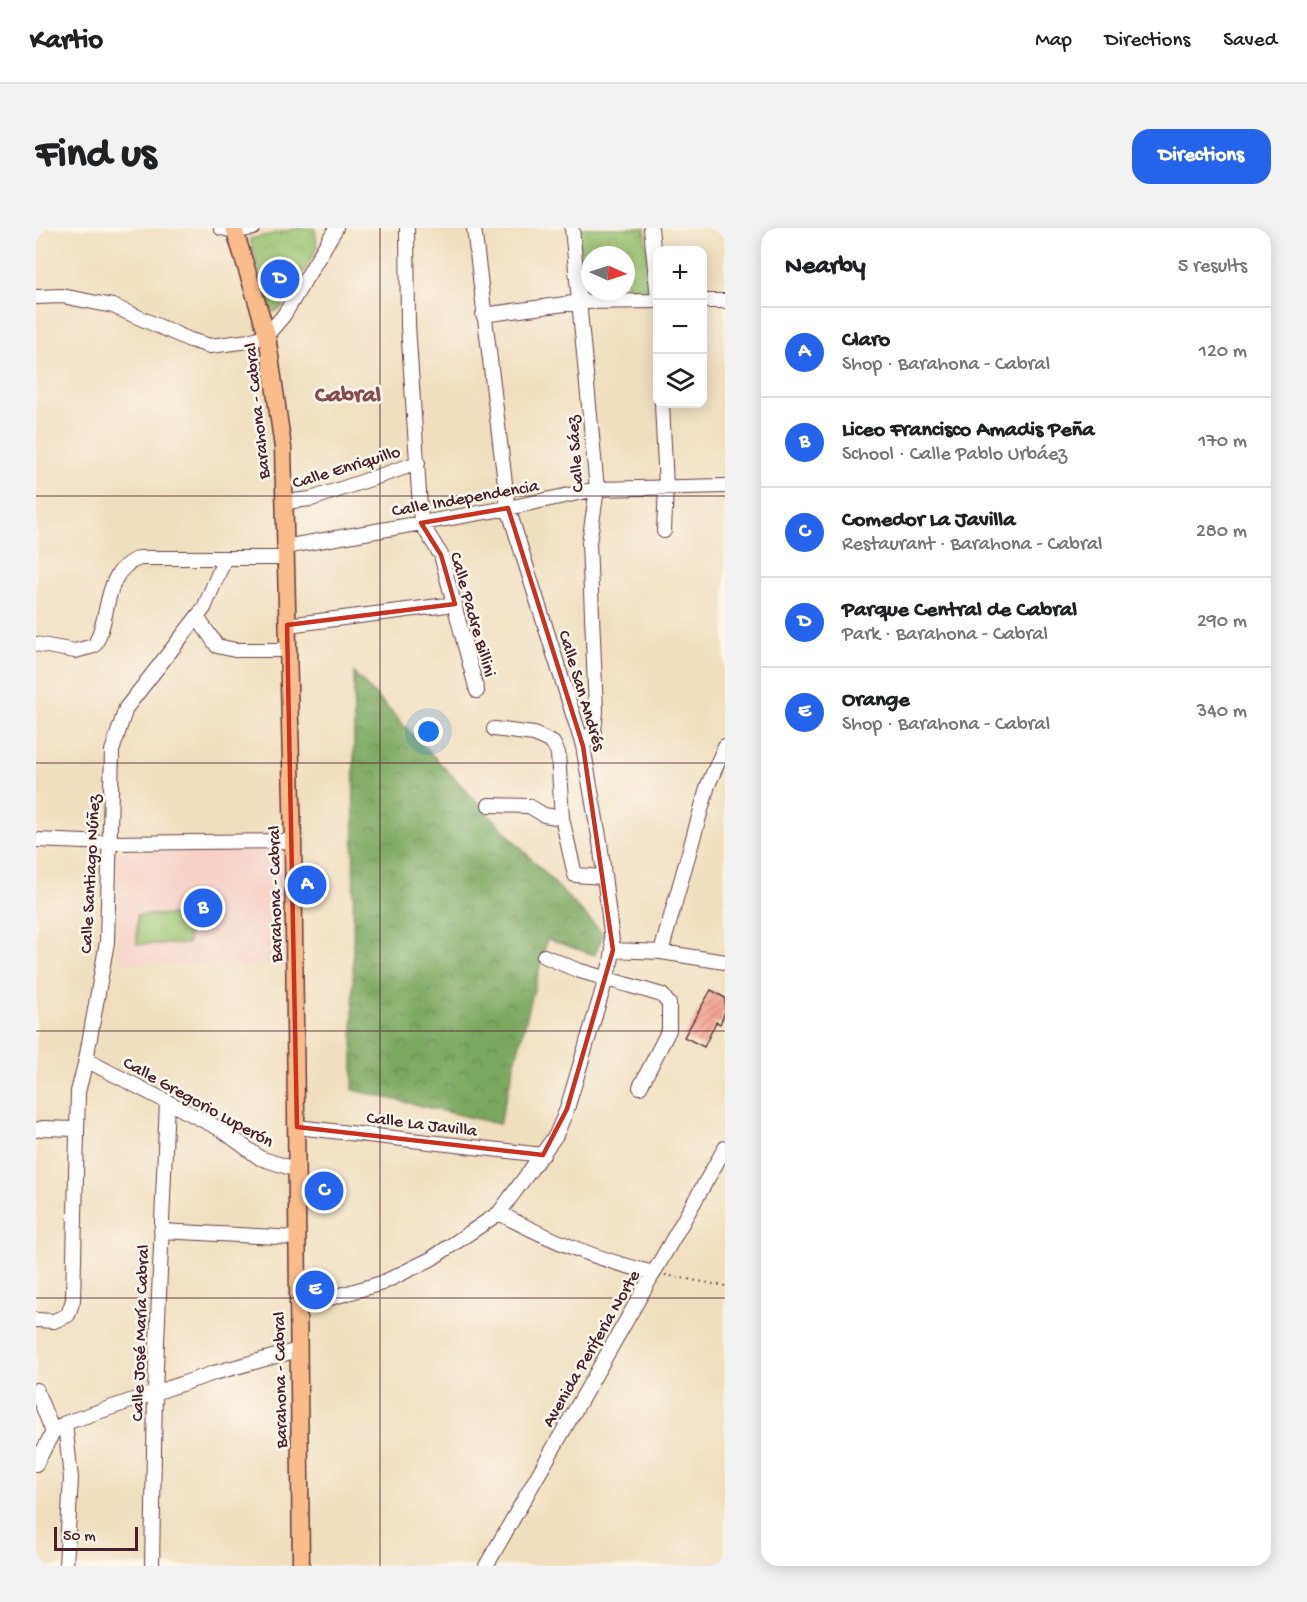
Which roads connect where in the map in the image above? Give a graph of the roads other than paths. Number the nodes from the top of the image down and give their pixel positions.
1 (254, 228) edge
2 (336, 228) edge
3 (407, 228) edge
4 (474, 228) edge
5 (572, 228) edge
6 (651, 228) edge
7 (230, 229) edge
8 (653, 252) edge
9 (36, 297) edge
10 (653, 300) edge
11 (707, 301) edge
12 (725, 301) edge
13 (580, 302) junction
14 (483, 315) junction
15 (267, 335) junction
16 (662, 408) edge
17 (418, 463) junction
18 (725, 486) edge
19 (666, 487) junction
20 (597, 489) junction
21 (284, 502) junction
22 (508, 508) junction
23 (421, 523) junction
24 (664, 531) dead end
25 (284, 552) junction
26 (225, 558) junction
27 (455, 604) junction
28 (197, 617) junction
29 (287, 625) junction
30 (36, 644) edge
31 (288, 650) junction
32 (477, 691) dead end
33 (494, 729) dead end
34 (583, 746) junction
35 (725, 746) edge
36 (489, 805) dead end
37 (562, 818) junction
38 (36, 840) edge
39 (293, 841) junction
40 (110, 843) junction
41 (603, 877) junction
42 (612, 950) junction
43 (661, 952) junction
44 (544, 956) dead end
45 (725, 962) edge
46 (606, 979) junction
47 (86, 1060) junction
48 (640, 1087) dead end
49 (167, 1101) junction
50 (297, 1127) junction
51 (36, 1130) edge
52 (75, 1130) junction
53 (725, 1148) edge
54 (543, 1155) junction
55 (297, 1170) junction
56 (499, 1213) junction
57 (161, 1231) junction
58 (297, 1238) junction
59 (654, 1273) junction
60 (298, 1304) junction
61 (36, 1320) edge
62 (298, 1350) junction
63 (36, 1390) edge
64 (155, 1392) junction
65 (65, 1423) junction
66 (53, 1432) junction
67 (36, 1464) edge
68 (66, 1566) edge
69 (152, 1566) edge
70 (302, 1566) edge
71 (486, 1566) edge

1 - 7 street
2 - 15 street
3 - 17 street, Calle Padre Billini
4 - 14 street, Calle San Andrés
5 - 13 street, Calle Sáez
6 - 8 street
7 - 15 main road, Barahona - Cabral
9 - 15 street
10 - 13 street
11 - 12 street
13 - 14 street
13 - 20 street, Calle Sáez
14 - 22 street, Calle San Andrés
15 - 21 main road, Barahona - Cabral
16 - 19 street
17 - 21 street, Calle Enriquillo
17 - 23 street, Calle Padre Billini
18 - 19 street, Calle Independencia
19 - 20 street, Calle Independencia
19 - 24 street
20 - 22 street, Calle Independencia
20 - 34 street, Calle Sáez
21 - 25 main road, Barahona - Cabral
22 - 23 street, Calle Independencia
22 - 34 street, Calle San Andrés
23 - 25 street, Calle Independencia
23 - 27 street, Calle Padre Billini
25 - 26 street
25 - 29 main road, Barahona - Cabral
26 - 28 street, Calle Santiago Núñez
26 - 30 street
27 - 29 street
27 - 32 street, Calle Padre Billini
28 - 31 street
28 - 40 street, Calle Santiago Núñez
29 - 31 main road, Barahona - Cabral
31 - 39 main road, Barahona - Cabral
33 - 37 street
34 - 41 street, Calle San Andrés
35 - 43 street
36 - 37 street
37 - 41 street
38 - 40 street
39 - 40 street
39 - 50 main road, Barahona - Cabral
40 - 47 street, Calle Santiago Núñez
41 - 42 street, Calle San Andrés
42 - 43 street
42 - 46 street, Calle San Andrés
43 - 45 street
44 - 46 street
46 - 48 street
46 - 54 street, Calle San Andrés
47 - 49 street, Calle Gregorio Luperón
47 - 52 street, Calle Santiago Núñez
49 - 55 street, Calle Gregorio Luperón
49 - 57 street, Calle José María Cabral
50 - 54 street, Calle La Javilla
50 - 55 main road, Barahona - Cabral
51 - 52 street
52 - 61 street, Calle Santiago Núñez
53 - 59 street, Avenida Periferia Norte
54 - 56 street, Calle San Andrés
55 - 58 main road, Barahona - Cabral
56 - 59 street
56 - 60 street, Calle San Andrés
57 - 58 street
57 - 64 street, Calle José María Cabral
58 - 60 main road, Barahona - Cabral
59 - 71 street, Avenida Periferia Norte
60 - 62 main road, Barahona - Cabral
62 - 64 street
62 - 70 main road, Barahona - Cabral
63 - 66 street
64 - 65 street
64 - 69 street, Calle José María Cabral
65 - 66 street
65 - 68 street
66 - 67 street

